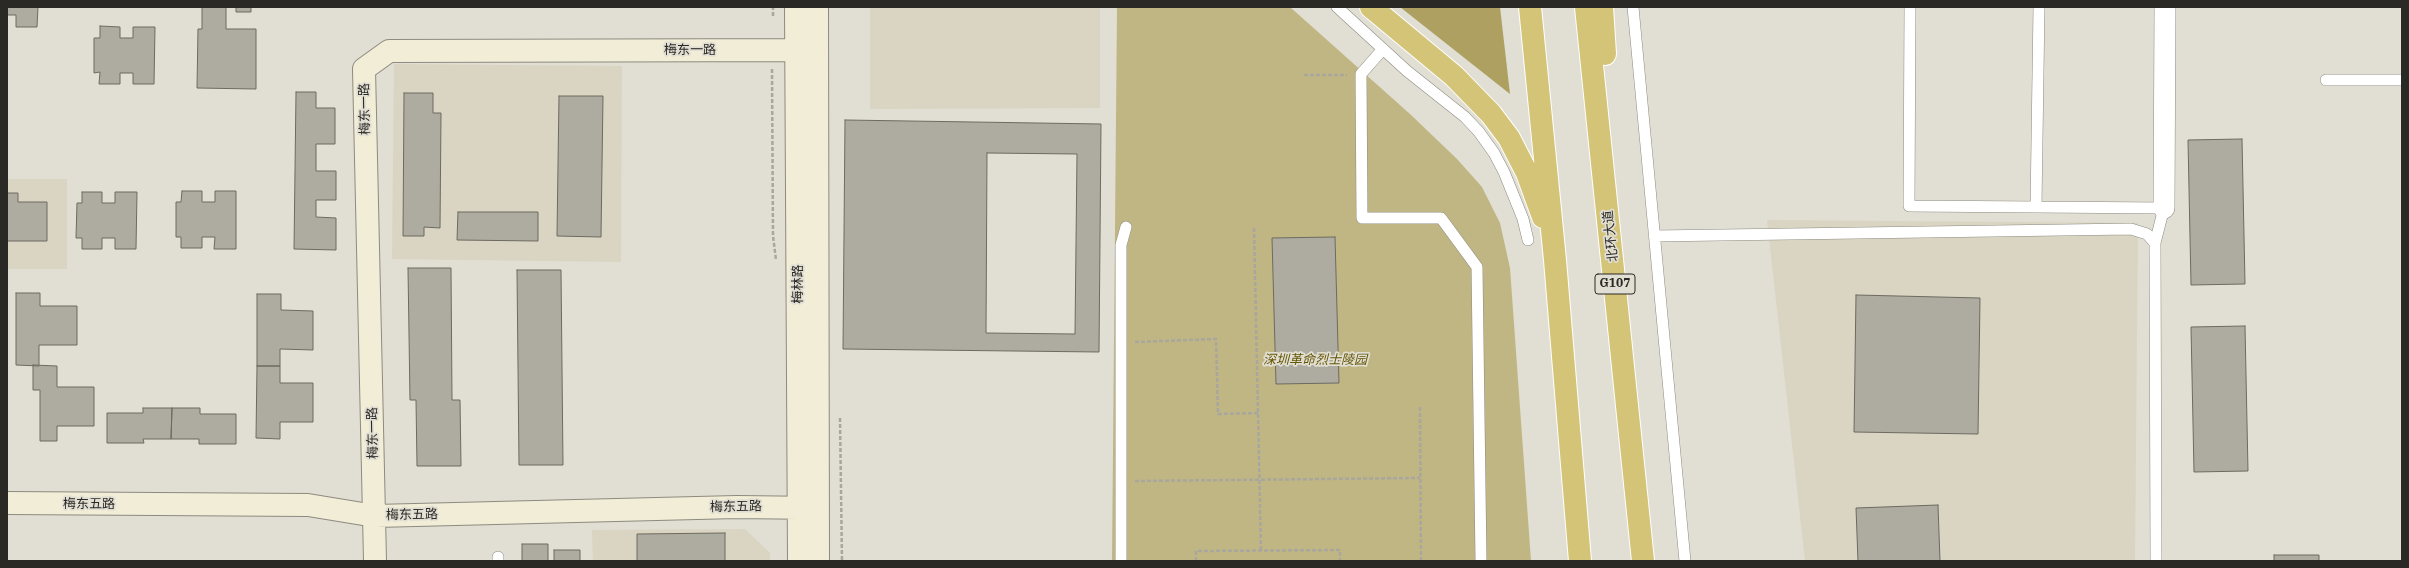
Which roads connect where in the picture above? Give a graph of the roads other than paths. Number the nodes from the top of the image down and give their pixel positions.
1 (796, 7) edge
2 (818, 7) edge
3 (1337, 7) edge
4 (1371, 7) edge
5 (1530, 7) edge
6 (1586, 7) edge
7 (1602, 7) edge
8 (1633, 7) edge
9 (1910, 7) edge
10 (2038, 7) edge
11 (2165, 7) edge
12 (1383, 49) junction
13 (796, 50) junction
14 (818, 50) junction
15 (2326, 80) dead end
16 (2402, 80) edge
17 (1607, 197) junction
18 (2036, 208) junction
19 (2164, 208) junction
20 (1126, 227) dead end
21 (1654, 236) junction
22 (1528, 240) dead end
23 (2155, 243) junction
24 (1555, 260) junction
25 (7, 503) edge
26 (808, 508) junction
27 (375, 516) junction
28 (375, 561) edge
29 (799, 561) edge
30 (818, 561) edge
31 (1121, 561) edge
32 (1482, 561) edge
33 (1580, 561) edge
34 (1643, 561) edge
35 (1685, 561) edge
36 (2156, 561) edge

1 - 13 street, 梅林路
2 - 14 street, 梅林路
3 - 12 lane
4 - 24 highway
5 - 24 highway
6 - 17 highway, 北环大道 / G107
7 - 17 highway
8 - 21 lane
9 - 18 lane
10 - 18 lane
11 - 19 street
12 - 22 lane
12 - 32 lane
13 - 14 street, 梅东一路
13 - 26 street, 梅林路
13 - 27 street, 梅东一路
14 - 26 street, 梅林路
15 - 16 lane
17 - 34 highway, 北环大道 / G107
18 - 19 lane
19 - 23 lane
20 - 31 lane
21 - 23 lane
21 - 35 lane
23 - 36 lane
24 - 33 highway
25 - 27 street, 梅东五路
26 - 27 street, 梅东五路
26 - 29 street, 梅林路
26 - 30 street, 梅林路
27 - 28 street, 梅东一路

